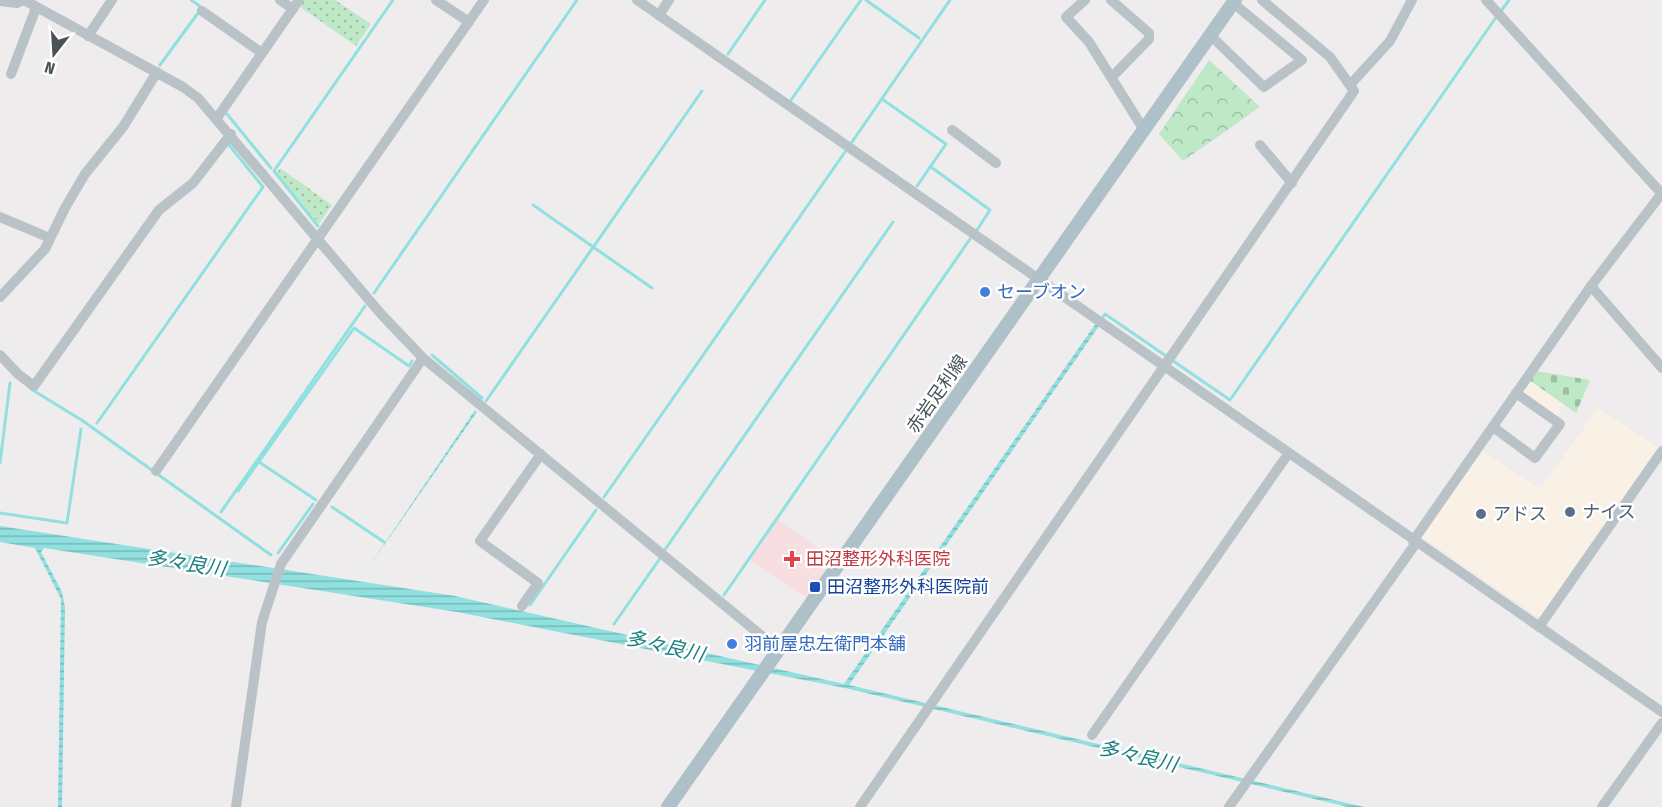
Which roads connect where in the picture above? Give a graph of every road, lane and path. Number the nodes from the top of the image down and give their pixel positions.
1 (24, 0) edge
2 (112, 0) edge
3 (280, 0) edge
4 (436, 0) edge
5 (484, 0) edge
6 (637, 0) edge
7 (669, 0) edge
8 (1085, 0) edge
9 (1111, 0) edge
10 (1262, 0) edge
11 (1412, 0) edge
12 (1486, 0) edge
13 (0, 1) edge
14 (1234, 1) edge
15 (296, 5) edge
16 (36, 8) junction
17 (202, 12) dead end
18 (658, 15) junction
19 (469, 22) junction
20 (88, 36) junction
21 (1211, 36) junction
22 (262, 53) junction
23 (157, 72) junction
24 (11, 74) dead end
25 (1112, 76) junction
26 (1350, 85) junction
27 (217, 118) junction
28 (1144, 129) junction
29 (952, 130) dead end
30 (231, 134) junction
31 (1260, 145) dead end
32 (996, 163) dead end
33 (1292, 183) junction
34 (1662, 194) edge
35 (0, 217) edge
36 (50, 238) junction
37 (318, 239) junction
38 (1039, 280) junction
39 (1592, 286) junction
40 (0, 297) edge
41 (0, 355) edge
42 (423, 358) junction
43 (1163, 367) junction
44 (1662, 368) edge
45 (1516, 393) junction
46 (1493, 427) junction
47 (1662, 451) edge
48 (541, 454) junction
49 (1288, 454) junction
50 (156, 471) dead end
51 (1414, 542) junction
52 (522, 606) dead end
53 (1539, 627) junction
54 (778, 650) junction
55 (1662, 712) edge
56 (1662, 723) edge
57 (1092, 735) dead end
58 (236, 807) edge
59 (668, 807) edge
60 (860, 807) edge
61 (1230, 807) edge
62 (1602, 807) edge

1 - 13 street
1 - 16 street
2 - 20 street
3 - 15 street
4 - 19 street
5 - 19 street
6 - 18 street
7 - 18 street
8 - 25 street
9 - 25 street
10 - 26 street
11 - 26 street
12 - 34 street
14 - 21 main road, 赤岩足利線
14 - 21 street
15 - 22 street
16 - 20 street
16 - 24 street
17 - 22 street
18 - 38 street
19 - 37 street
20 - 23 street
21 - 28 main road, 赤岩足利線
22 - 27 street
23 - 27 street
23 - 36 street
25 - 28 street
26 - 33 street
27 - 30 street
28 - 38 main road, 赤岩足利線
29 - 32 street
30 - 37 street
30 - 41 street
31 - 33 street
33 - 43 street
34 - 39 street
35 - 36 street
36 - 40 street
37 - 42 street
37 - 50 street
38 - 43 street
38 - 54 main road, 赤岩足利線
39 - 44 street
39 - 45 street
42 - 48 street
42 - 58 street
43 - 49 street
43 - 60 street
45 - 46 street
45 - 46 street
46 - 51 street
47 - 53 street
48 - 52 street
48 - 54 street
49 - 51 street
49 - 57 street
51 - 53 street
51 - 61 street
53 - 55 street
54 - 59 main road, 赤岩足利線
56 - 62 street

